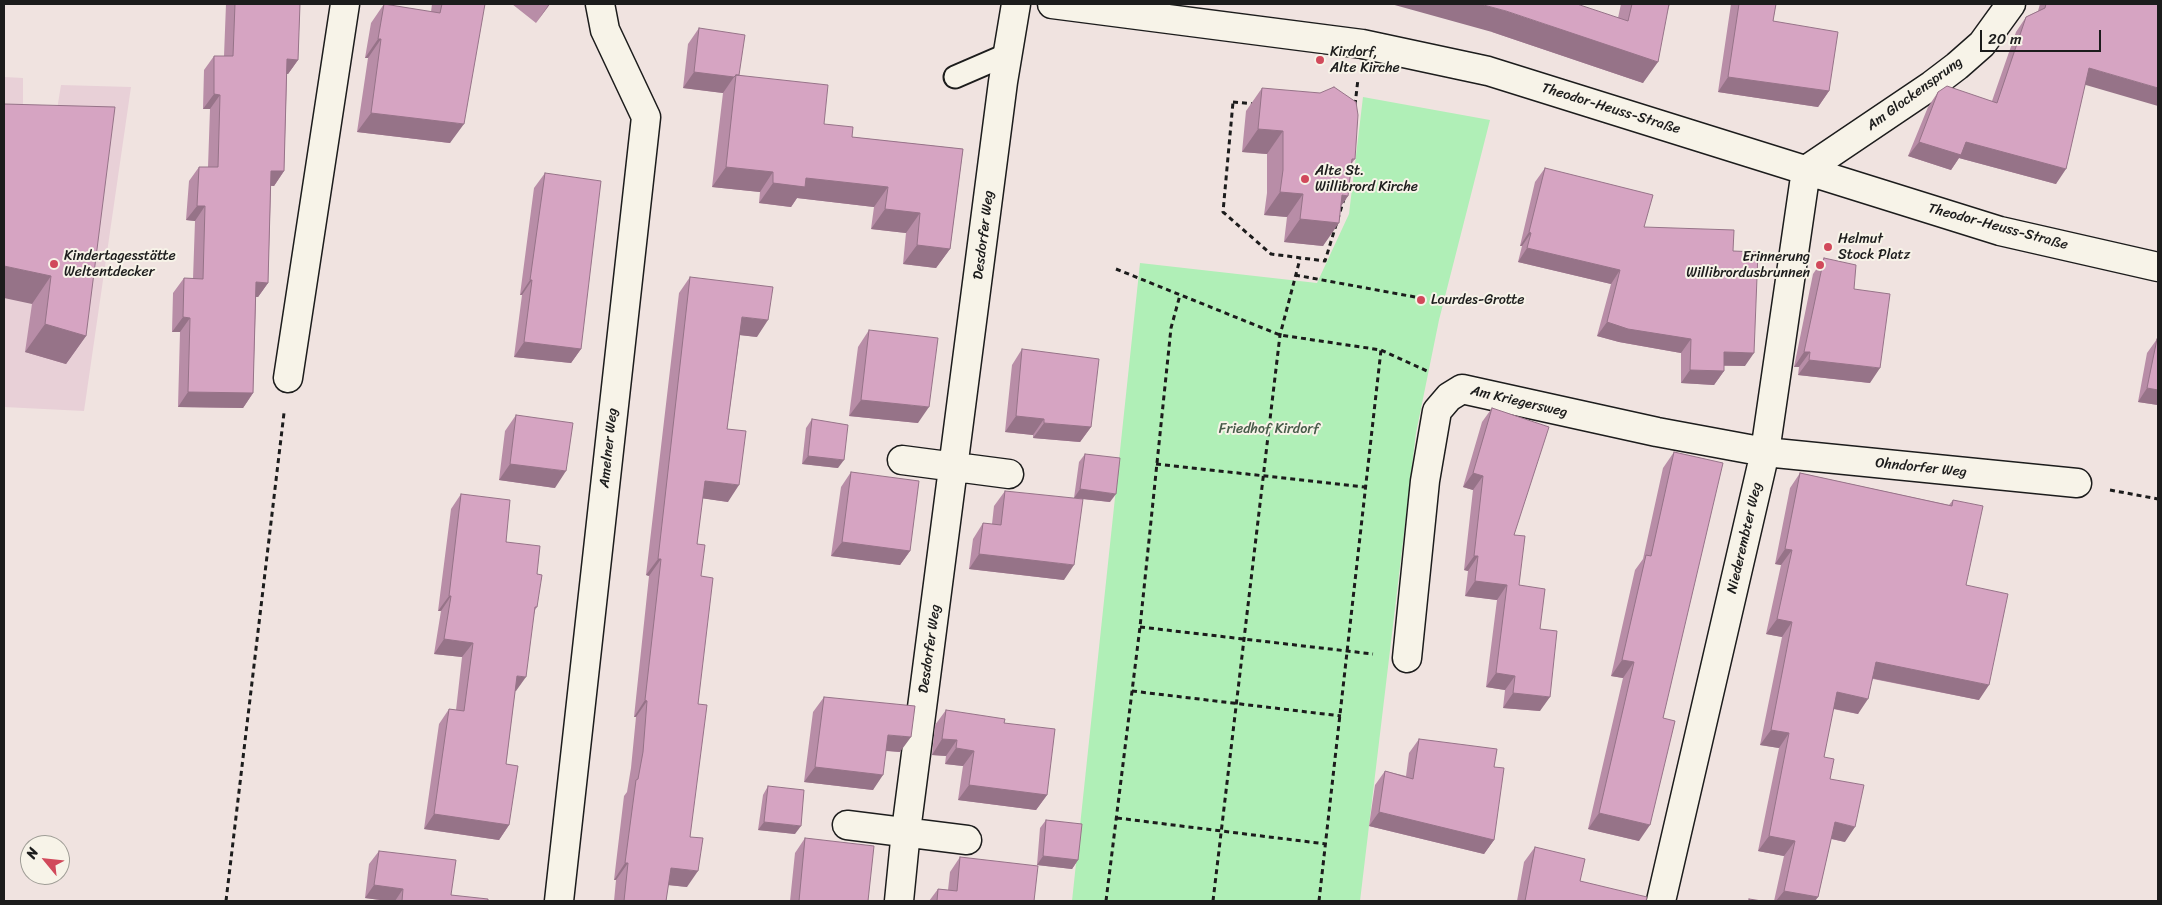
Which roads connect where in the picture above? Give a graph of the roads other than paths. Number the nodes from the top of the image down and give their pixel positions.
1 (345, 4) edge
2 (600, 4) edge
3 (1016, 4) edge
4 (1052, 4) edge
5 (2011, 4) edge
6 (1006, 55) junction
7 (955, 77) dead end
8 (1806, 170) junction
9 (2158, 267) edge
10 (288, 378) road end
11 (1765, 452) junction
12 (902, 460) dead end
13 (954, 466) junction
14 (1009, 474) dead end
15 (2077, 483) road end
16 (1407, 658) dead end
17 (847, 825) dead end
18 (906, 831) junction
19 (967, 840) dead end
20 (559, 901) edge
21 (899, 901) edge
22 (1661, 901) edge

1 - 10 street
2 - 20 street, Amelner Weg
3 - 6 street, Desdorfer Weg
4 - 8 street, Theodor-Heuss-Straße
5 - 8 street, Am Glockensprung
6 - 7 lane
6 - 13 street, Desdorfer Weg
8 - 9 street, Theodor-Heuss-Straße
8 - 11 street, Niederembter Weg
11 - 15 street, Ohndorfer Weg
11 - 16 street, Am Kriegersweg
11 - 22 street, Niederembter Weg
12 - 13 street
13 - 14 street
13 - 18 street, Desdorfer Weg
17 - 18 street
18 - 19 street
18 - 21 street, Desdorfer Weg

